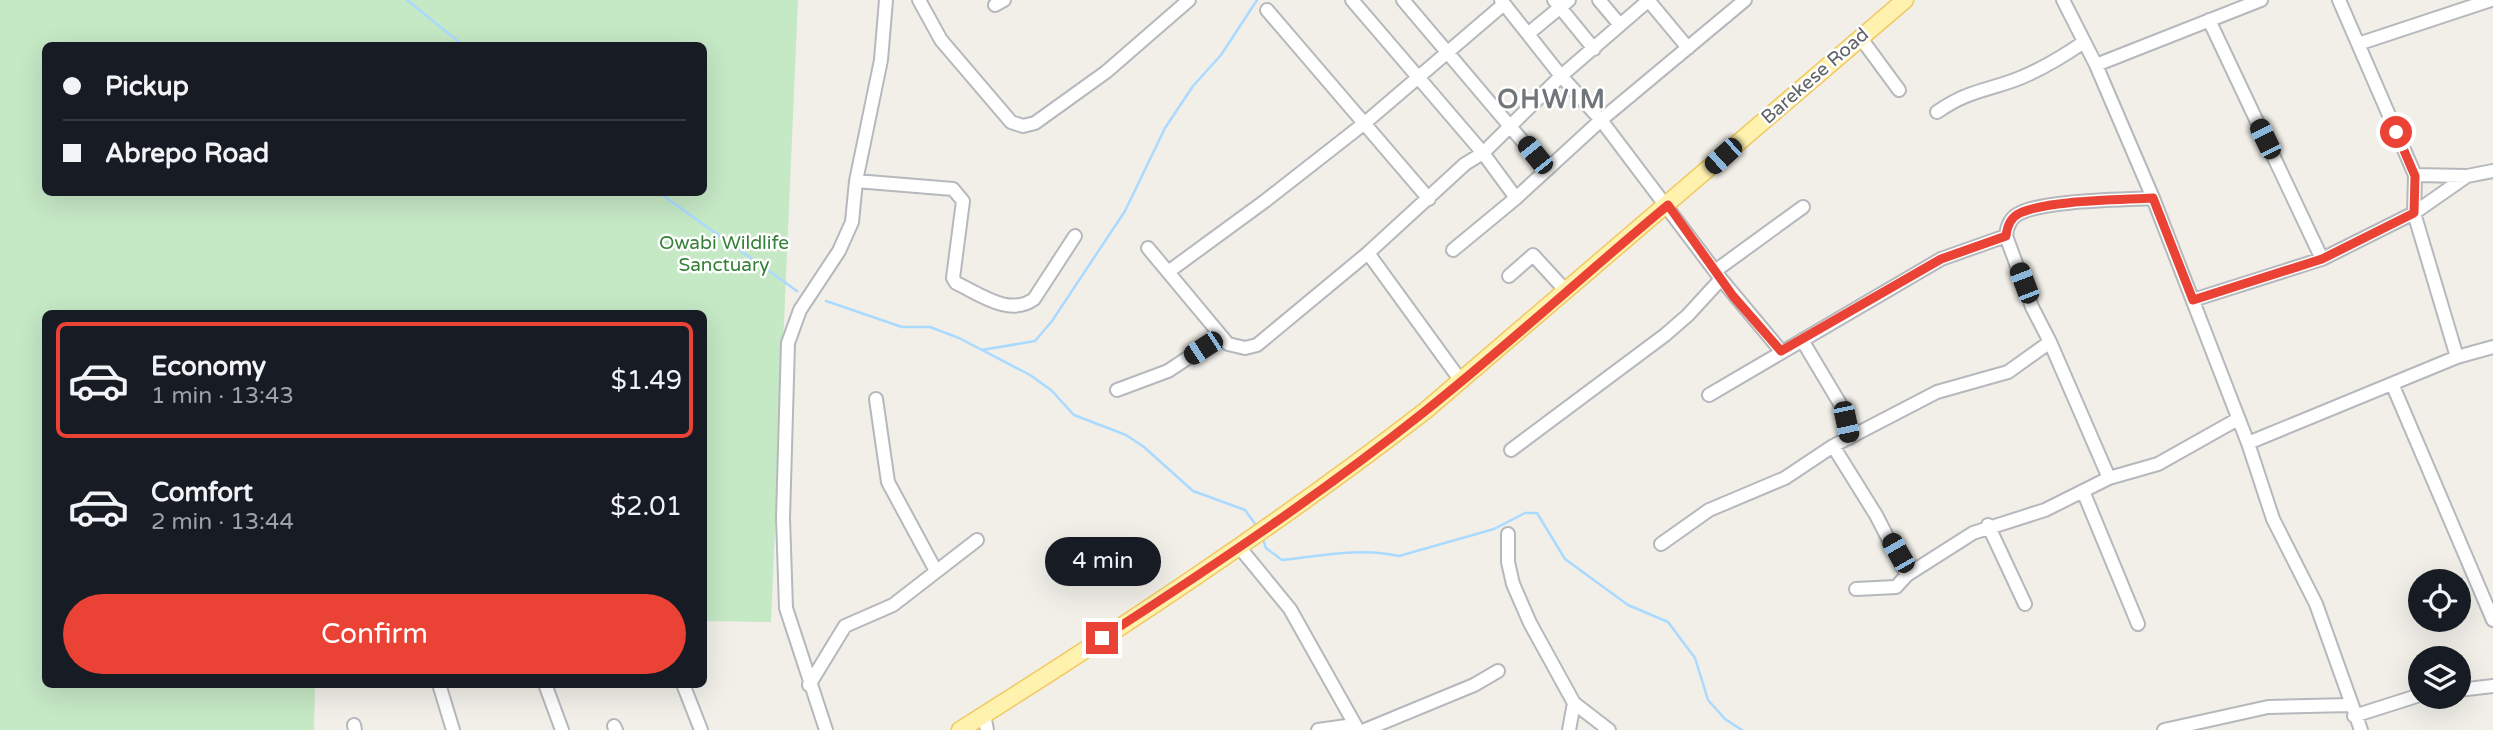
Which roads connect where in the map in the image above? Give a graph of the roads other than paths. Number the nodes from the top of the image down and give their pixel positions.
1 (886, 0) edge
2 (919, 0) edge
3 (1189, 0) edge
4 (1352, 0) edge
5 (1403, 0) edge
6 (1600, 0) edge
7 (1648, 0) edge
8 (1745, 0) edge
9 (1905, 0) edge
10 (2063, 0) edge
11 (2261, 0) edge
12 (2339, 0) edge
13 (2491, 0) edge
14 (1502, 2) edge
15 (1561, 3) edge
16 (1267, 10) dead end
17 (2209, 20) junction
18 (1620, 25) junction
19 (1529, 33) junction
20 (1860, 37) junction
21 (2084, 42) junction
22 (2358, 44) junction
23 (1688, 48) junction
24 (1594, 49) junction
25 (1447, 51) junction
26 (2096, 65) junction
27 (1561, 76) junction
28 (1419, 77) junction
29 (1899, 90) dead end
30 (1937, 112) dead end
31 (1601, 120) junction
32 (1366, 122) junction
33 (1511, 125) junction
34 (1483, 153) junction
35 (1547, 170) junction
36 (2493, 170) edge
37 (2415, 176) junction
38 (2467, 176) junction
39 (856, 181) junction
40 (1516, 198) junction
41 (2153, 198) junction
42 (1429, 199) junction
43 (1668, 205) junction
44 (1803, 207) dead end
45 (2414, 213) junction
46 (1076, 236) dead end
47 (2006, 236) junction
48 (1148, 248) dead end
49 (1453, 250) dead end
50 (1368, 253) junction
51 (2322, 259) junction
52 (1168, 272) junction
53 (1718, 275) junction
54 (1509, 276) dead end
55 (1566, 291) junction
56 (2193, 300) junction
57 (1221, 336) junction
58 (1802, 340) junction
59 (2050, 342) junction
60 (2493, 347) edge
61 (1781, 351) junction
62 (2457, 357) junction
63 (1461, 381) junction
64 (2393, 386) junction
65 (1117, 390) dead end
66 (1709, 395) dead end
67 (876, 399) dead end
68 (2238, 419) junction
69 (1849, 438) junction
70 (2248, 443) junction
71 (1833, 446) junction
72 (1511, 450) dead end
73 (2109, 478) junction
74 (2083, 491) junction
75 (1988, 525) junction
76 (1508, 534) dead end
77 (977, 540) dead end
78 (1246, 543) junction
79 (1661, 544) dead end
80 (936, 571) junction
81 (1907, 575) junction
82 (1856, 589) dead end
83 (2025, 604) dead end
84 (2493, 620) edge
85 (2138, 624) dead end
86 (1498, 671) dead end
87 (809, 685) junction
88 (2493, 687) edge
89 (440, 688) edge
90 (546, 688) edge
91 (685, 688) edge
92 (2471, 689) edge
93 (2408, 698) edge
94 (1574, 703) junction
95 (2352, 710) junction
96 (985, 722) edge
97 (1359, 728) edge
98 (453, 730) edge
99 (562, 730) edge
100 (701, 730) edge
101 (826, 730) edge
102 (960, 730) edge
103 (1318, 730) edge
104 (1569, 730) edge
105 (1609, 730) edge
106 (2164, 730) edge
107 (2361, 730) edge

1 - 39 street
2 - 3 street
4 - 28 street
5 - 25 street
6 - 18 street
7 - 18 street
7 - 23 street
8 - 23 street
9 - 20 main road, Barekese Road
10 - 21 street
11 - 17 street
12 - 22 street
13 - 22 street
14 - 19 street
14 - 25 street
15 - 19 street
15 - 24 street
16 - 32 street
17 - 26 street
17 - 51 street
18 - 24 street
19 - 27 street
20 - 29 street
20 - 43 main road, Barekese Road
21 - 26 street
21 - 30 street
22 - 37 street
23 - 31 street
24 - 27 street
25 - 28 street
25 - 33 street
26 - 41 street
27 - 31 street
27 - 33 street
28 - 32 street
28 - 34 street
31 - 35 street
31 - 43 street
32 - 42 street
32 - 52 street
33 - 34 street
33 - 35 street
34 - 40 street
34 - 42 street
35 - 40 street
36 - 38 street
37 - 38 street
37 - 45 street
38 - 45 street
39 - 46 street
39 - 87 street
40 - 49 street
41 - 47 street
41 - 56 street
42 - 50 street
43 - 53 street
43 - 55 main road, Barekese Road
44 - 53 street
45 - 51 street
45 - 62 street
47 - 58 street
47 - 59 street
48 - 52 street
50 - 57 street
50 - 63 street
51 - 56 street
52 - 57 street
53 - 61 street
53 - 72 street
54 - 55 street
55 - 63 main road, Barekese Road
56 - 68 street
57 - 65 street
58 - 61 street
58 - 69 street
59 - 69 street
59 - 73 street
60 - 62 street
61 - 66 street
62 - 64 street
63 - 78 main road, Barekese Road
64 - 70 street
64 - 84 street
67 - 80 street
68 - 70 street
68 - 73 street
69 - 71 street
70 - 95 street
71 - 79 street
71 - 81 street
73 - 74 street
74 - 75 street
74 - 85 street
75 - 81 street
75 - 83 street
76 - 94 street
77 - 80 street
78 - 96 main road, Barekese Road
78 - 97 street
80 - 87 street
81 - 82 street
86 - 97 street
87 - 101 street
88 - 92 street
89 - 98 street
90 - 99 street
91 - 100 street
93 - 95 street
94 - 104 street
94 - 105 street
95 - 106 street
95 - 107 street
96 - 102 main road, Barekese Road
97 - 103 street

